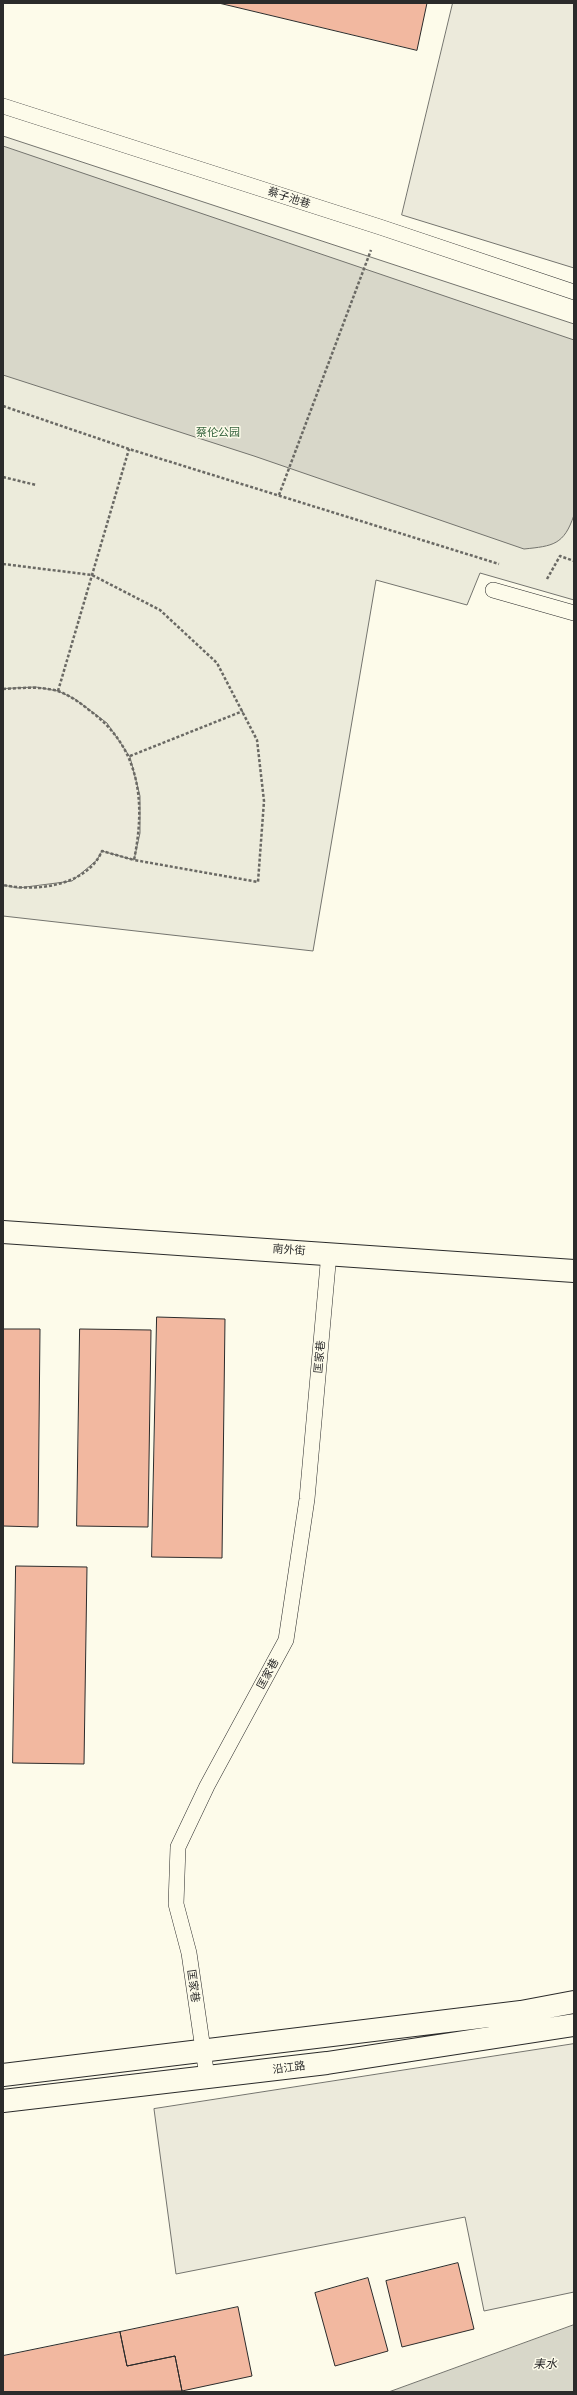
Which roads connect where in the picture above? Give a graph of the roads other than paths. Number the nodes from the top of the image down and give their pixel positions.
1 (3, 106) edge
2 (574, 292) edge
3 (493, 590) dead end
4 (574, 613) edge
5 (3, 1232) edge
6 (329, 1253) junction
7 (574, 1271) edge
8 (574, 2002) edge
9 (574, 2025) edge
10 (202, 2050) junction
11 (3, 2075) edge
12 (208, 2077) junction
13 (3, 2101) edge

1 - 2 lane, 蔡子池巷
3 - 4 lane
5 - 6 street, 南外街
6 - 7 street, 南外街
6 - 10 lane, 匡家巷
8 - 10 street
9 - 12 street, 沿江路
10 - 11 street
10 - 12 lane, 匡家巷
12 - 13 street, 沿江路

